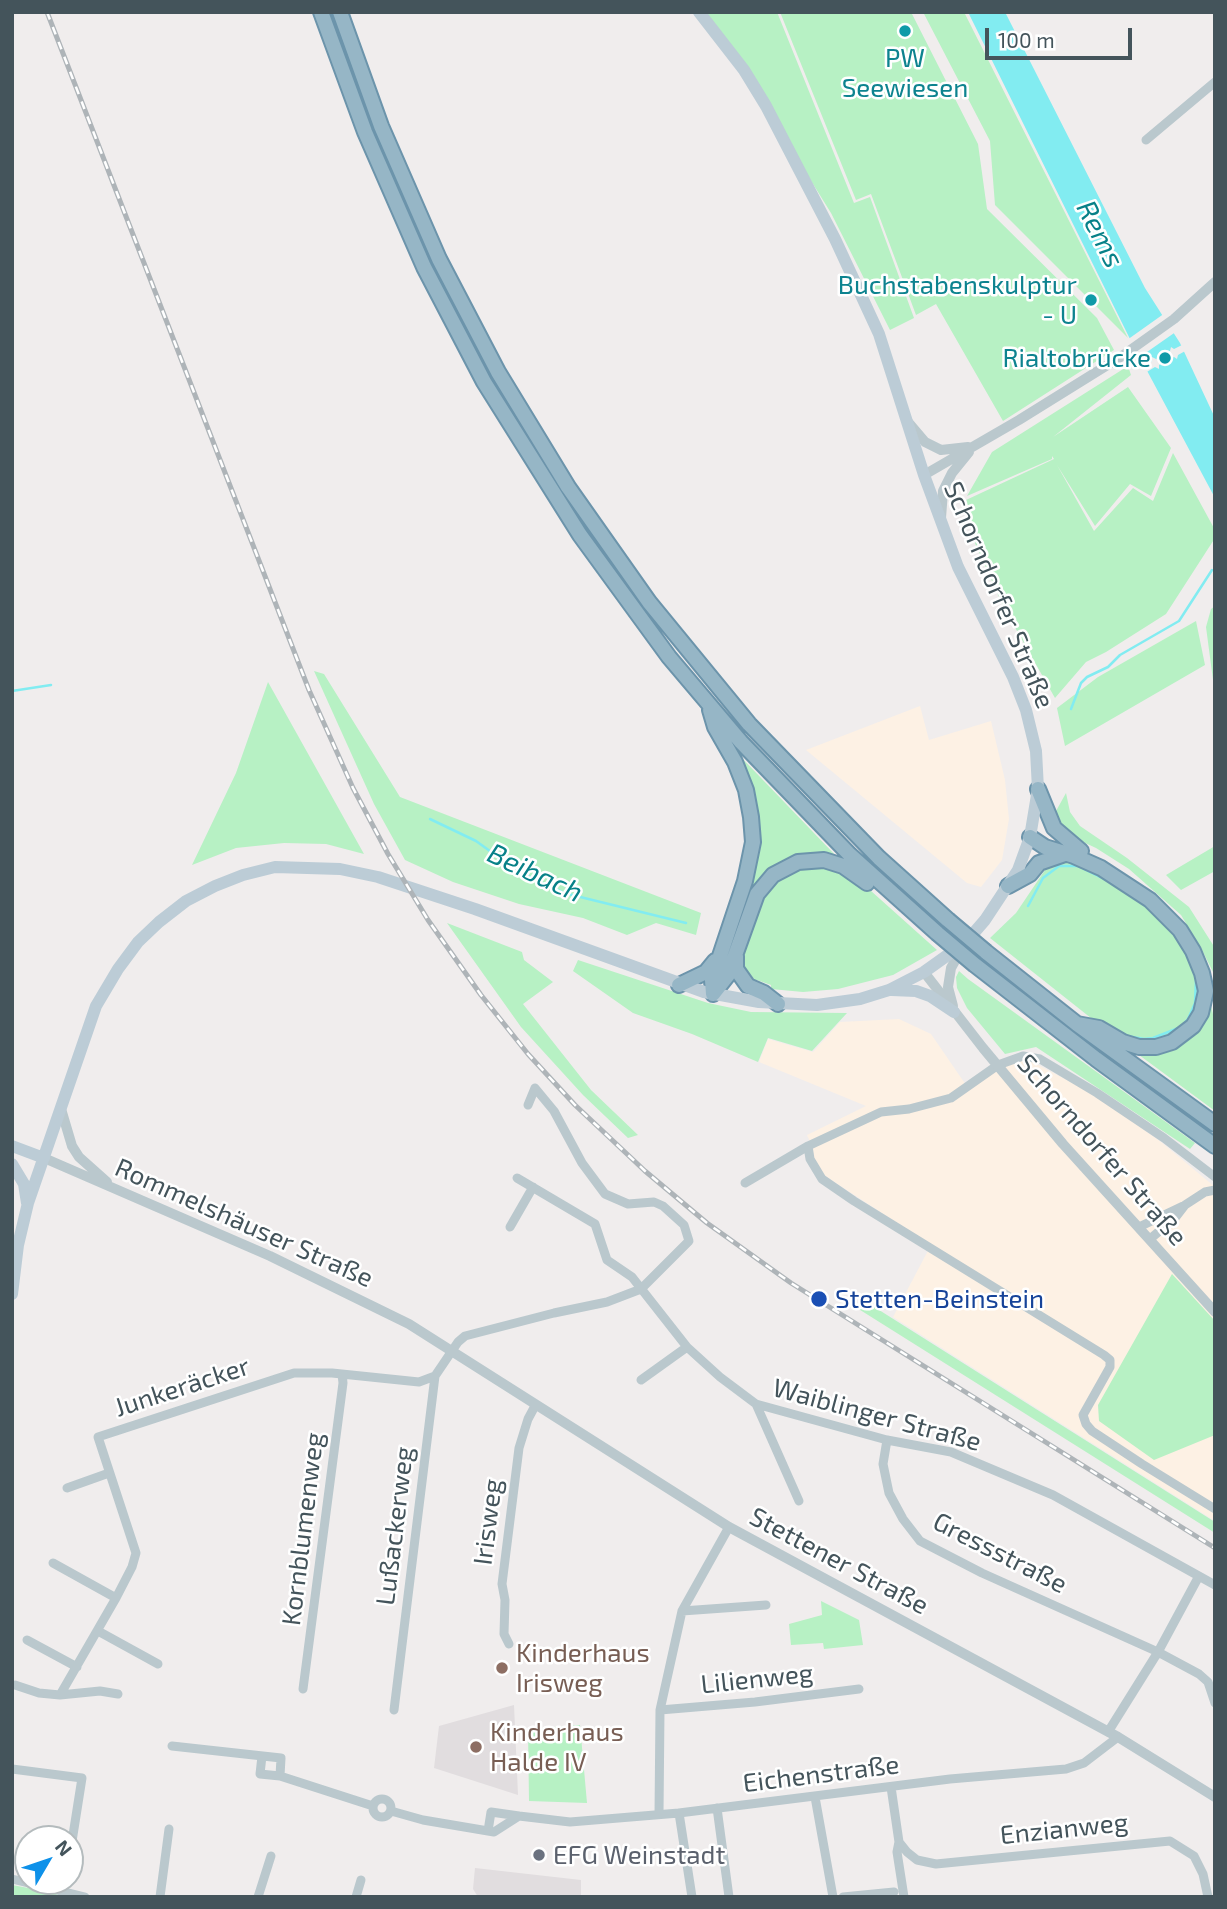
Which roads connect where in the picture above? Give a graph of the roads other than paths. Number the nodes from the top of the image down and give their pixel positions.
1 (321, 12) edge
2 (340, 12) edge
3 (698, 12) edge
4 (1215, 82) edge
5 (1146, 141) dead end
6 (1215, 282) edge
7 (906, 419) junction
8 (974, 446) junction
9 (924, 475) junction
10 (941, 521) junction
11 (709, 705) junction
12 (1038, 789) junction
13 (1030, 837) junction
14 (1081, 851) junction
15 (1065, 854) junction
16 (1008, 886) junction
17 (891, 892) junction
18 (966, 942) junction
19 (736, 951) junction
20 (719, 954) junction
21 (924, 972) junction
22 (678, 985) junction
23 (888, 990) junction
24 (713, 994) junction
25 (1215, 996) edge
26 (778, 1004) junction
27 (954, 1012) junction
28 (1077, 1024) junction
29 (998, 1066) junction
30 (528, 1105) dead end
31 (61, 1109) junction
32 (1215, 1124) edge
33 (12, 1146) edge
34 (808, 1146) junction
35 (1215, 1146) edge
36 (44, 1158) junction
37 (12, 1164) edge
38 (1215, 1177) edge
39 (517, 1178) dead end
40 (745, 1182) dead end
41 (533, 1187) junction
42 (114, 1189) junction
43 (1215, 1190) edge
44 (27, 1203) junction
45 (1185, 1205) junction
46 (510, 1227) dead end
47 (1139, 1227) junction
48 (1150, 1240) junction
49 (641, 1289) junction
50 (12, 1294) edge
51 (1215, 1312) edge
52 (687, 1348) junction
53 (451, 1351) junction
54 (342, 1374) junction
55 (435, 1376) junction
56 (641, 1380) dead end
57 (756, 1404) junction
58 (535, 1406) junction
59 (887, 1440) junction
60 (109, 1473) junction
61 (67, 1488) dead end
62 (799, 1501) dead end
63 (1215, 1509) edge
64 (729, 1527) junction
65 (53, 1563) dead end
66 (1199, 1576) junction
67 (1215, 1585) edge
68 (116, 1598) junction
69 (766, 1605) dead end
70 (682, 1611) junction
71 (98, 1631) junction
72 (27, 1640) dead end
73 (509, 1644) dead end
74 (1158, 1652) junction
75 (158, 1664) dead end
76 (77, 1667) junction
77 (15, 1685) dead end
78 (303, 1689) dead end
79 (859, 1689) dead end
80 (118, 1694) dead end
81 (60, 1695) junction
82 (1215, 1702) edge
83 (394, 1710) dead end
84 (660, 1710) junction
85 (1113, 1734) junction
86 (172, 1746) dead end
87 (262, 1756) junction
88 (12, 1769) edge
89 (280, 1776) junction
90 (891, 1787) junction
91 (815, 1797) junction
92 (1215, 1797) edge
93 (717, 1808) junction
94 (679, 1812) junction
95 (659, 1814) junction
96 (519, 1816) junction
97 (75, 1825) edge
98 (169, 1829) dead end
99 (488, 1831) junction
100 (899, 1842) junction
101 (271, 1856) dead end
102 (361, 1880) dead end
103 (899, 1895) edge
104 (160, 1897) edge
105 (258, 1897) edge
106 (356, 1897) edge
107 (692, 1897) edge
108 (729, 1897) edge
109 (833, 1897) edge
110 (843, 1897) edge
111 (1208, 1897) edge

1 - 11 highway
2 - 28 highway, bridge
3 - 7 main road, Schorndorfer Straße
4 - 5 street
6 - 8 street
7 - 8 street
7 - 9 main road, Schorndorfer Straße
8 - 9 street
8 - 10 street
9 - 10 main road, Schorndorfer Straße
10 - 12 main road, Schorndorfer Straße
11 - 17 highway
11 - 20 highway
12 - 13 main road, Schorndorfer Straße
12 - 14 highway
13 - 14 highway
13 - 15 highway
13 - 16 main road, Schorndorfer Straße
14 - 25 highway
15 - 16 highway
15 - 28 highway
16 - 18 main road, Schorndorfer Straße
17 - 19 highway
17 - 35 highway, bridge
18 - 21 main road, Schorndorfer Straße
18 - 27 street
19 - 24 highway
19 - 26 highway
20 - 22 highway
20 - 24 highway
21 - 23 main road
21 - 27 street, Schorndorfer Straße
22 - 24 main road
22 - 31 main road
23 - 26 main road
23 - 27 main road
24 - 26 main road
27 - 29 street, Schorndorfer Straße
28 - 32 highway
29 - 34 street
29 - 38 street
29 - 47 street, Schorndorfer Straße
30 - 49 street
31 - 36 main road
31 - 42 street
33 - 36 main road, Rommelshäuser Straße
34 - 40 street
34 - 63 street
36 - 42 street, Rommelshäuser Straße
36 - 44 main road
37 - 44 main road
39 - 41 street, Waiblinger Straße
41 - 46 street
41 - 49 street, Waiblinger Straße
42 - 53 street, Rommelshäuser Straße
43 - 45 street
44 - 50 main road
45 - 47 street
45 - 48 street
47 - 48 street, Schorndorfer Straße
48 - 51 street, Schorndorfer Straße
49 - 52 street, Waiblinger Straße
49 - 53 street
52 - 56 street
52 - 57 street, Waiblinger Straße
53 - 55 street, Lußackerweg
53 - 58 street, Stettener Straße
54 - 55 street, Junkeräcker
54 - 60 street, Junkeräcker
54 - 78 street, Kornblumenweg
55 - 83 street, Lußackerweg
57 - 59 street, Waiblinger Straße
57 - 62 street
58 - 64 street, Stettener Straße
58 - 73 street, Irisweg
59 - 66 street, Waiblinger Straße
59 - 74 street, Gressstraße
60 - 61 street
60 - 68 street, Junkeräcker
64 - 70 street
64 - 85 street, Stettener Straße
65 - 68 street
66 - 67 street, Waiblinger Straße
66 - 74 street
68 - 71 street, Junkeräcker
69 - 70 street
70 - 84 street
71 - 75 street
71 - 76 street, Junkeräcker
72 - 76 street
74 - 82 street, Gressstraße
74 - 85 street
76 - 81 street, Junkeräcker
77 - 81 street
79 - 84 street, Lilienweg
80 - 81 street
84 - 95 street
85 - 90 street, Eichenstraße
85 - 92 street, Stettener Straße
86 - 87 street
87 - 89 street
87 - 89 street
88 - 97 street
89 - 99 street
90 - 91 street, Eichenstraße
90 - 100 street
91 - 93 street, Eichenstraße
91 - 109 street
93 - 94 street, Eichenstraße
93 - 108 street
94 - 95 street, Eichenstraße
94 - 107 street
95 - 96 street, Eichenstraße
96 - 99 street
96 - 99 street, Eichenstraße
98 - 104 street
100 - 103 street
100 - 111 street, Enzianweg
101 - 105 street
102 - 106 street
103 - 110 street

